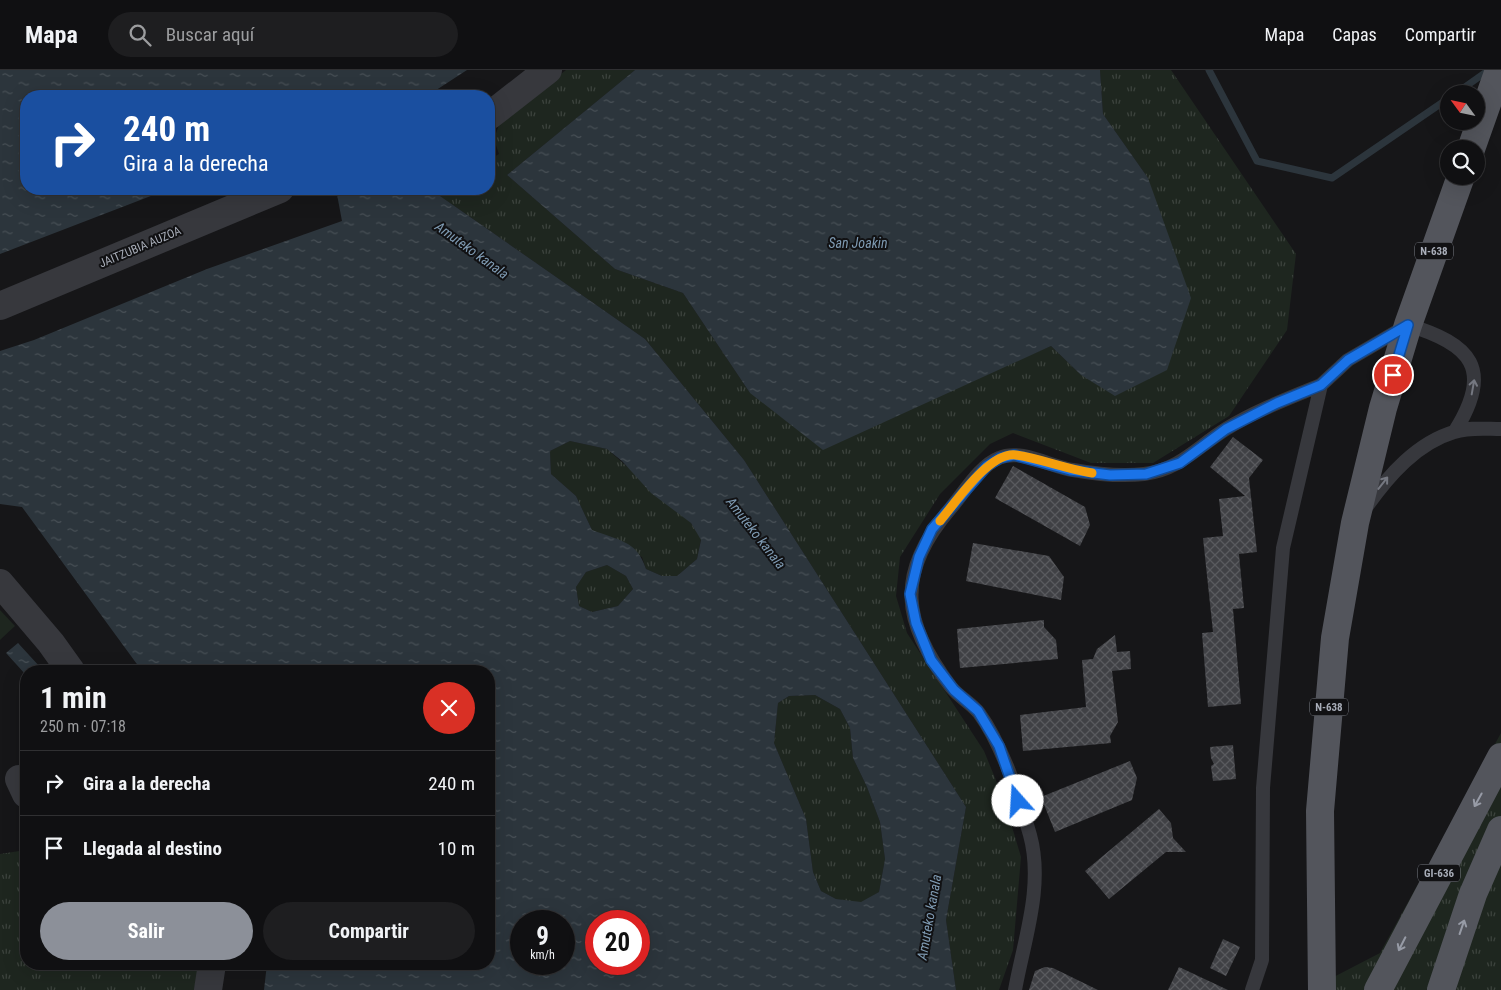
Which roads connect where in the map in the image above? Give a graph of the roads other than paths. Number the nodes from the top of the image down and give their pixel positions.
1 (548, 70) edge
2 (1499, 70) edge
3 (495, 111) edge
4 (1475, 138) edge
5 (1458, 185) edge
6 (266, 195) edge
7 (0, 306) edge
8 (1408, 325) junction
9 (1321, 385) junction
10 (1501, 428) edge
11 (1455, 431) junction
12 (1355, 523) junction
13 (0, 583) edge
14 (67, 665) edge
15 (1501, 757) edge
16 (1501, 830) edge
17 (211, 970) edge
18 (208, 990) edge
19 (1015, 990) edge
20 (1252, 990) edge
21 (1322, 990) edge
22 (1378, 990) edge
23 (1440, 990) edge

1 - 3 street
2 - 4 main road
5 - 8 main road, N-638
6 - 7 street, JAITZUBIA AUZOA
8 - 9 lane
11 -> 8 lane
8 - 12 main road, N-638
9 - 19 lane
9 - 20 lane
10 - 11 lane
12 -> 11 lane
12 - 21 main road, N-638
13 - 14 street
15 -> 22 main road, GI-636
23 -> 16 main road, GI-636
17 - 18 street

